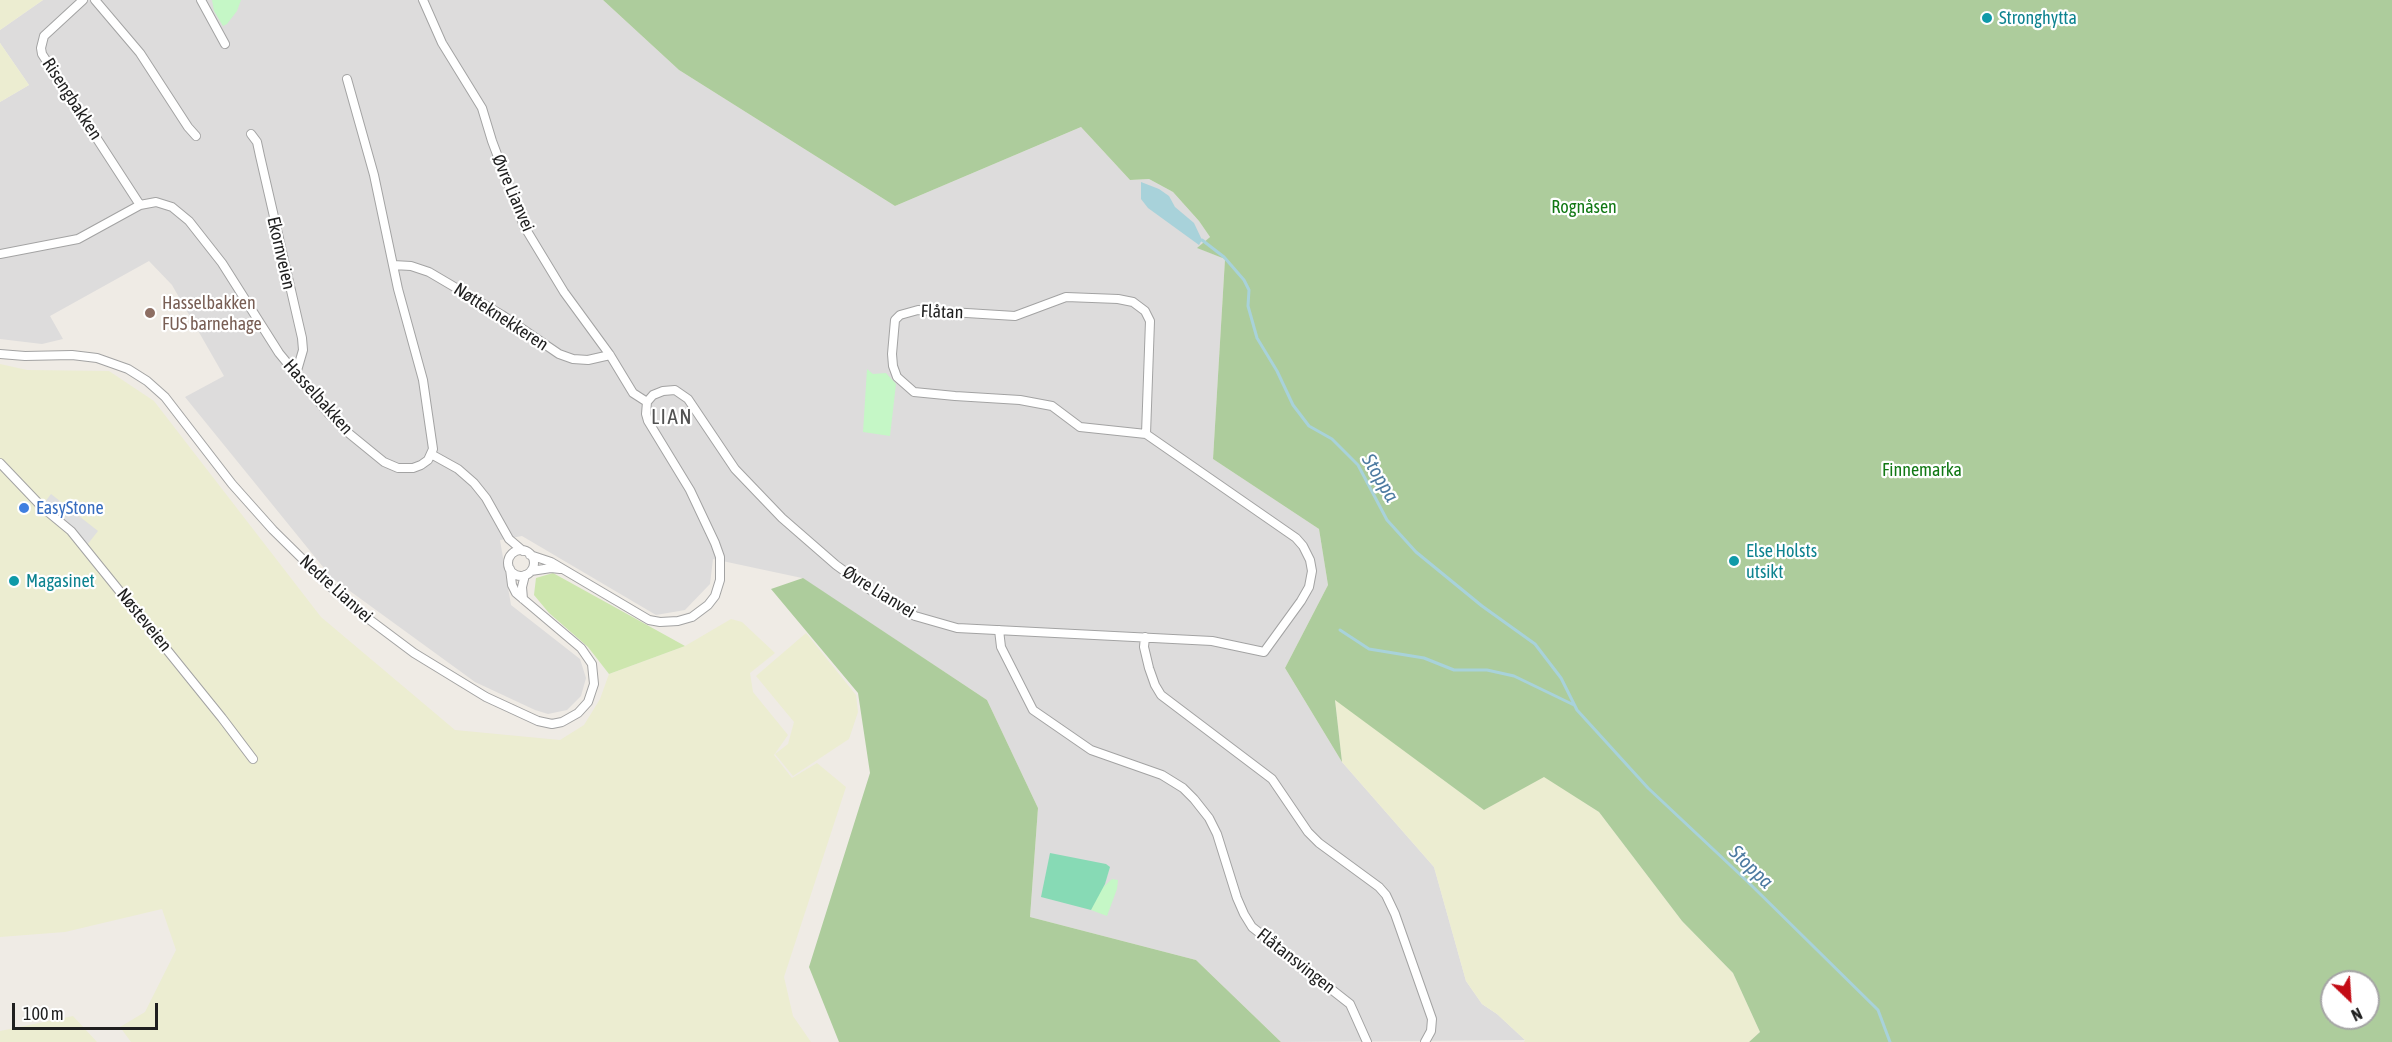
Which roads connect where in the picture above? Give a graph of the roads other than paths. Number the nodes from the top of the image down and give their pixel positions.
1 (83, 0) edge
2 (95, 0) edge
3 (201, 0) edge
4 (423, 0) edge
5 (225, 44) dead end
6 (347, 79) dead end
7 (251, 134) dead end
8 (196, 136) dead end
9 (140, 205) junction
10 (0, 254) edge
11 (393, 265) junction
12 (0, 354) edge
13 (610, 354) junction
14 (296, 374) junction
15 (647, 402) junction
16 (1146, 434) junction
17 (432, 454) junction
18 (0, 463) edge
19 (509, 539) junction
20 (527, 553) junction
21 (509, 558) junction
22 (560, 569) junction
23 (510, 570) junction
24 (528, 573) junction
25 (523, 599) junction
26 (999, 630) junction
27 (1145, 637) junction
28 (1264, 652) joint
29 (253, 759) dead end
30 (1367, 1042) edge
31 (1425, 1042) edge

1 - 9 street, Risengbakken
2 - 8 street
3 - 5 street
4 - 13 street, Øvre Lianvei
6 - 11 street
7 - 14 street, Ekornveien
9 - 10 street, Hasselbakken
9 - 14 street, Hasselbakken
11 - 13 street, Nøtteknekkeren
11 - 17 street
12 - 25 street, Nedre Lianvei
13 - 15 street, Øvre Lianvei
14 - 17 street, Hasselbakken
15 - 22 street
15 - 26 street, Øvre Lianvei
16 - 16 street, Flåtan
16 - 28 street, Flåtan
17 - 19 street
18 - 29 street, Nøsteveien
19 - 20 street
19 - 21 street
20 - 21 street
20 - 22 street
20 - 24 street
21 - 23 street
22 - 24 street
23 - 24 street
23 - 25 street, Nedre Lianvei
24 - 25 street
26 - 27 street, Øvre Lianvei
26 - 30 street, Flåtansvingen
27 - 28 street, Øvre Lianvei
27 - 31 street

